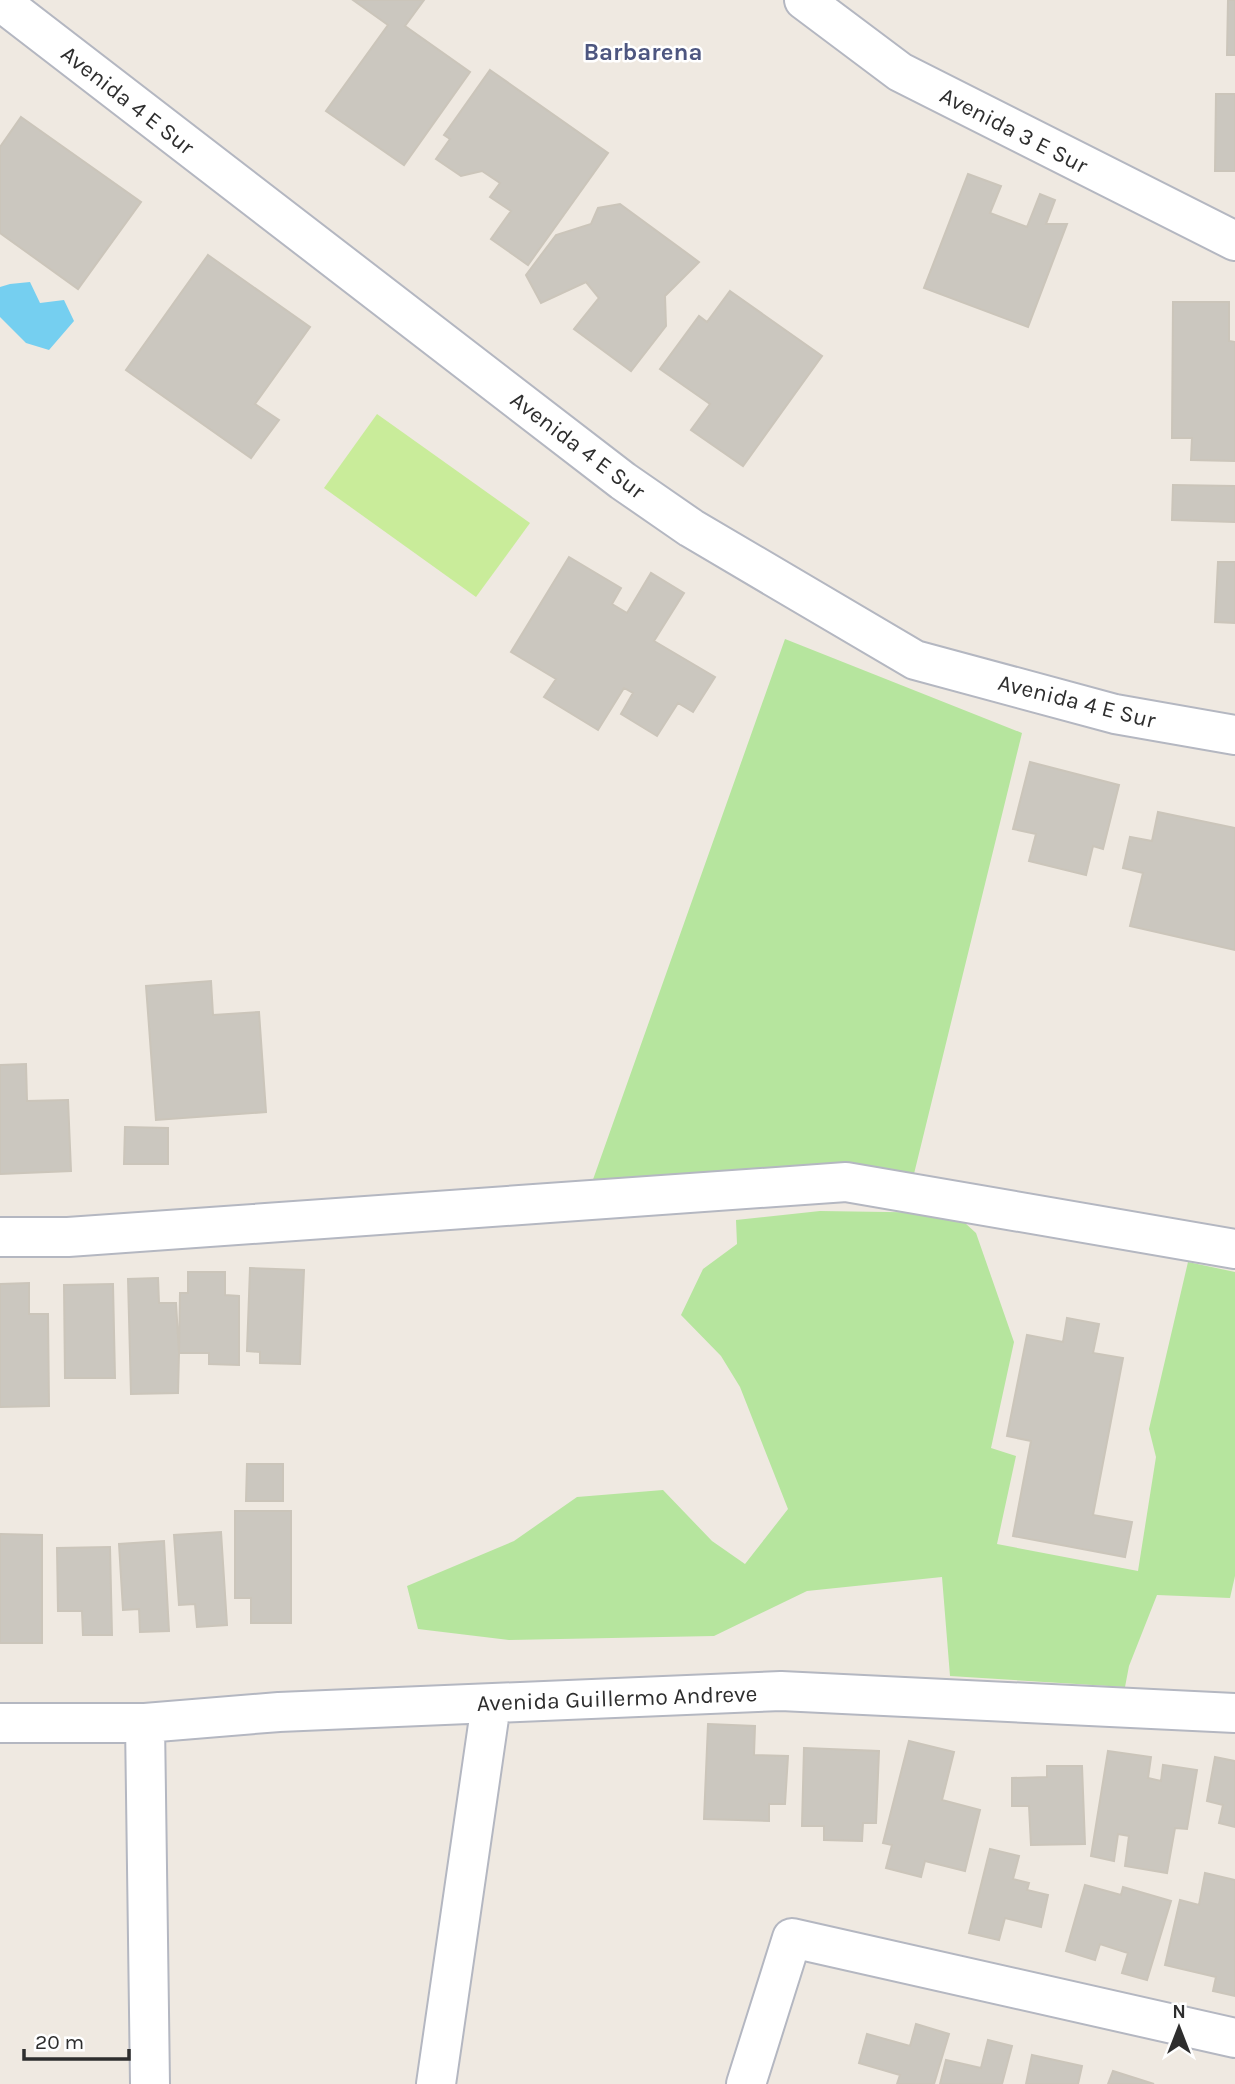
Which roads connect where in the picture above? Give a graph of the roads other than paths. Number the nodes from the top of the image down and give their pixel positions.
1 (804, 0) edge
2 (0, 1) edge
3 (1235, 241) edge
4 (1235, 735) edge
5 (0, 1237) edge
6 (1235, 1249) edge
7 (491, 1704) junction
8 (1235, 1713) edge
9 (0, 1723) edge
10 (145, 1723) junction
11 (1235, 2038) edge
12 (150, 2084) edge
13 (436, 2084) edge
14 (746, 2084) edge

1 - 3 street, Avenida 3 E Sur
2 - 4 street, Avenida 4 E Sur
5 - 6 street
7 - 8 street, Avenida Guillermo Andreve
7 - 10 street, Avenida Guillermo Andreve
7 - 13 street
9 - 10 street, Avenida Guillermo Andreve
10 - 12 street
11 - 14 street

